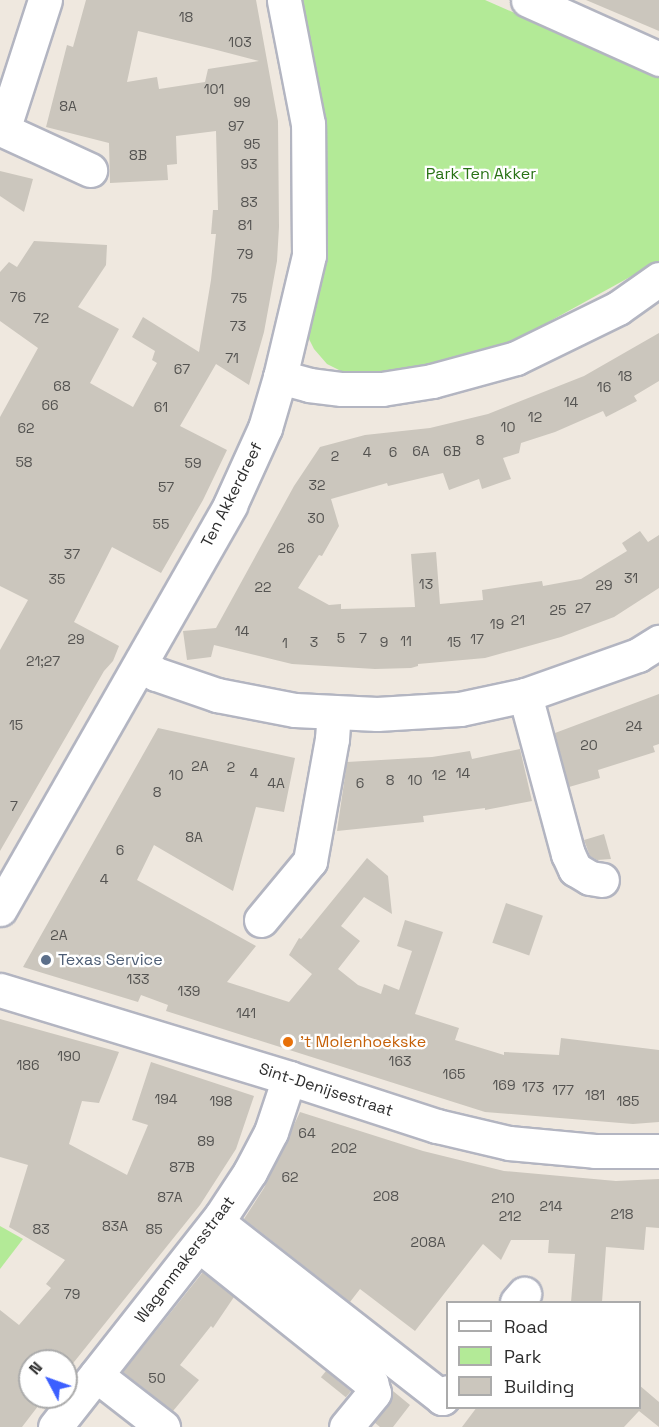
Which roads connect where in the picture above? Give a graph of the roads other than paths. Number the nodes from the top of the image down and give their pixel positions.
1 (45, 0) edge
2 (284, 0) edge
3 (528, 0) edge
4 (659, 59) edge
5 (90, 171) dead end
6 (659, 279) edge
7 (280, 377) junction
8 (659, 642) edge
9 (141, 664) junction
10 (525, 694) junction
11 (334, 712) junction
12 (602, 880) dead end
13 (0, 909) edge
14 (261, 920) dead end
15 (0, 990) edge
16 (289, 1078) junction
17 (659, 1151) edge
18 (208, 1233) junction
19 (96, 1375) junction
20 (446, 1393) edge
21 (55, 1427) edge
22 (163, 1427) edge
23 (346, 1427) edge

1 - 5 street
2 - 7 street, Ten Akkerdreef
3 - 4 street
6 - 7 street
7 - 9 street, Ten Akkerdreef
8 - 10 street
9 - 11 street
9 - 13 street, Ten Akkerdreef
10 - 11 street
10 - 12 street
11 - 14 street
15 - 16 street, Sint-Denijsestraat
16 - 17 street, Sint-Denijsestraat
16 - 18 street, Wagenmakersstraat
18 - 19 street, Wagenmakersstraat
18 - 20 street
18 - 23 street
19 - 21 street, Wagenmakersstraat
19 - 22 street

